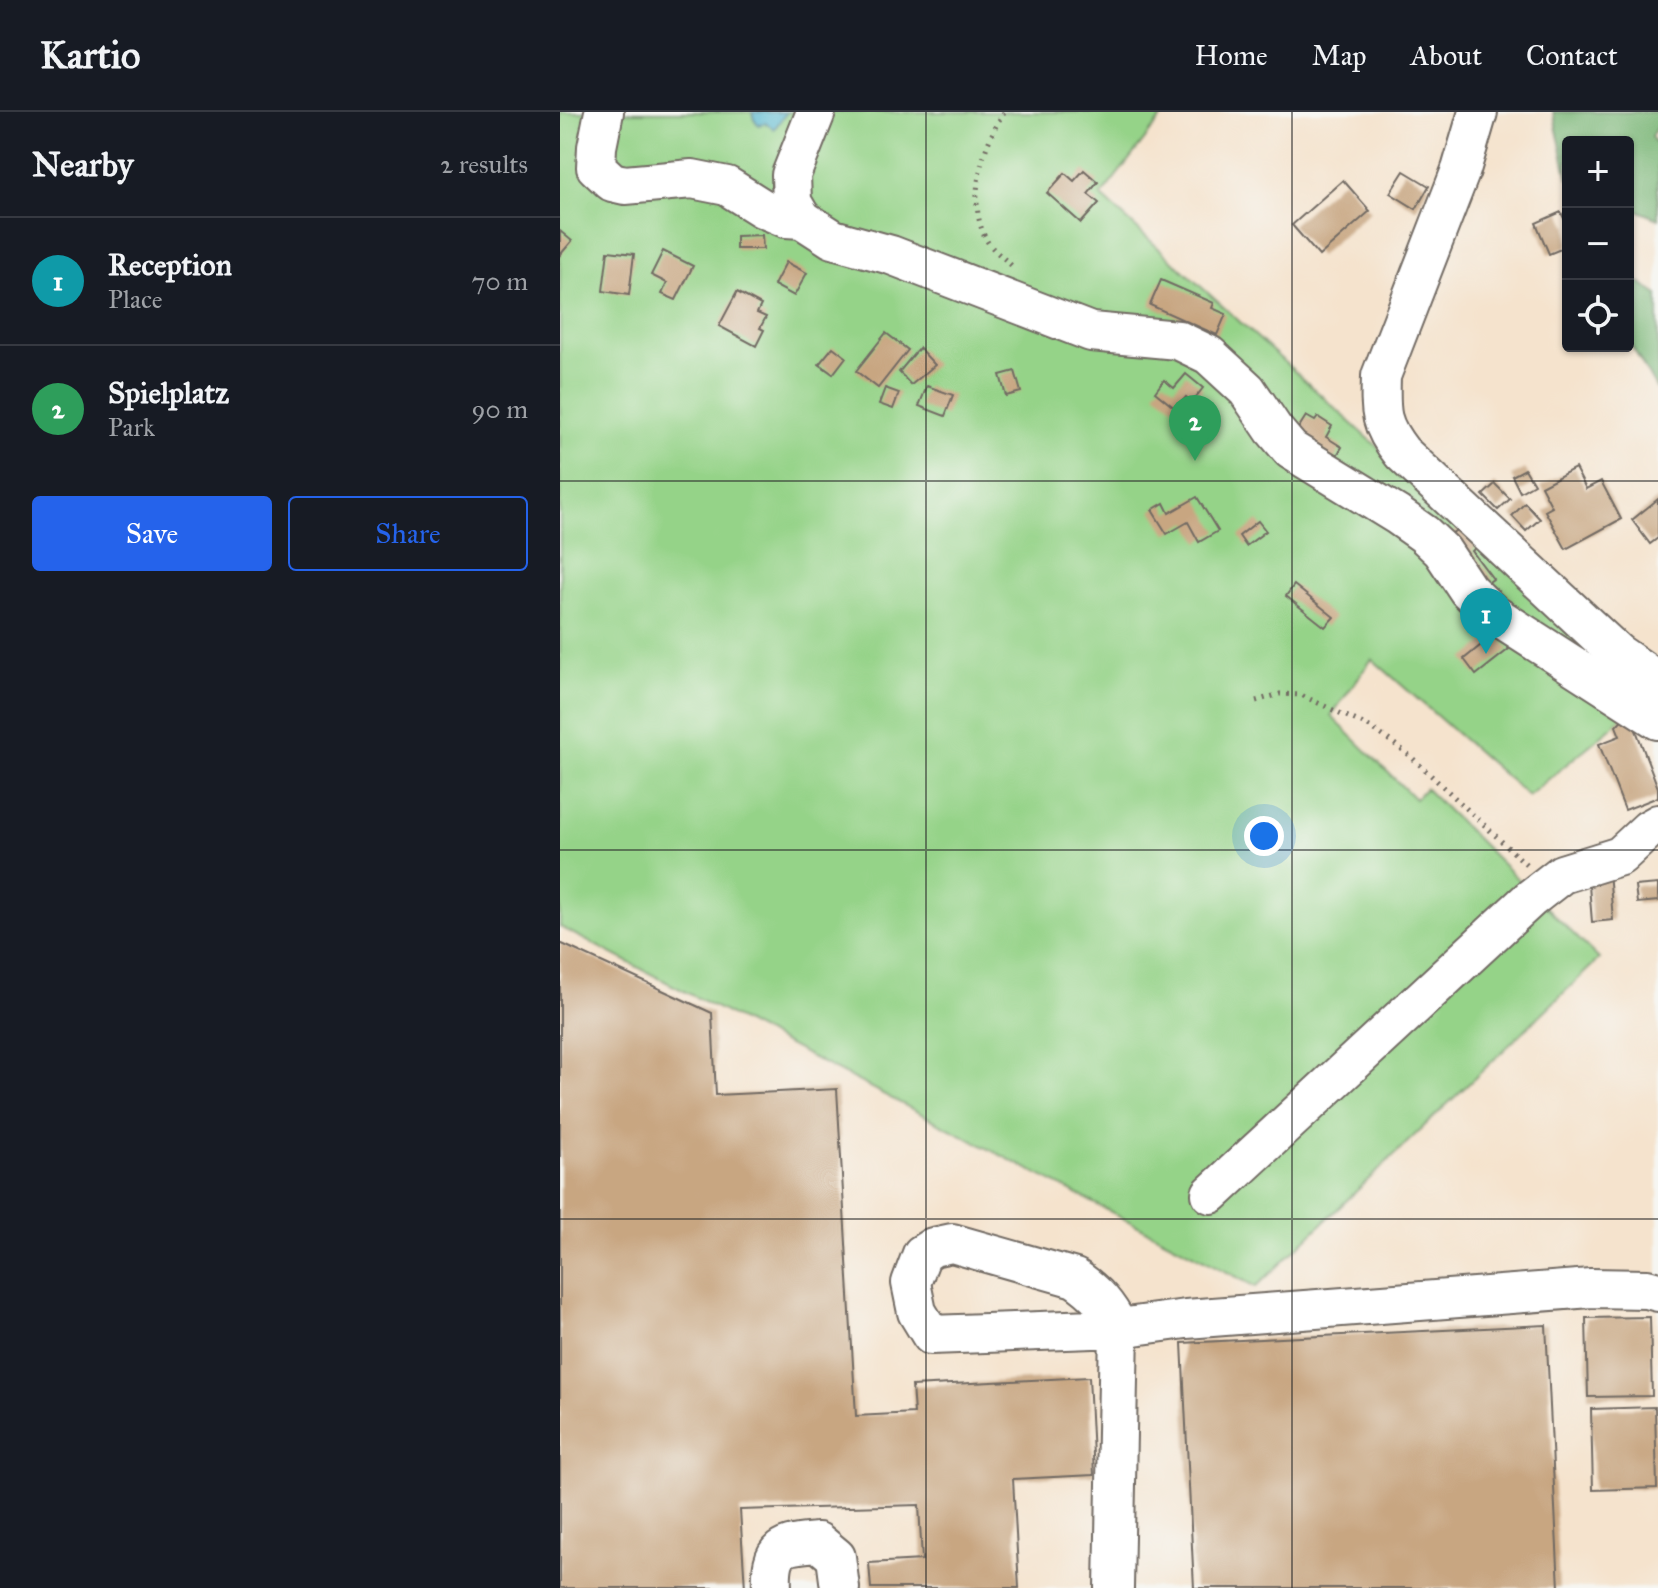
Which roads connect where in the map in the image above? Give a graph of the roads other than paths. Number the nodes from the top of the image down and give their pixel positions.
1 (604, 112) edge
2 (816, 112) edge
3 (1478, 112) edge
4 (802, 219) junction
5 (1658, 681) edge
6 (1658, 720) edge
7 (1658, 824) edge
8 (1211, 1194) dead end
9 (1658, 1292) edge
10 (1119, 1328) junction
11 (772, 1588) edge
12 (840, 1588) edge
13 (1114, 1588) edge

1 - 4 lane
2 - 4 lane
3 - 5 lane
4 - 6 lane
7 - 8 lane
9 - 10 lane
10 - 10 lane
10 - 13 lane
11 - 12 lane

